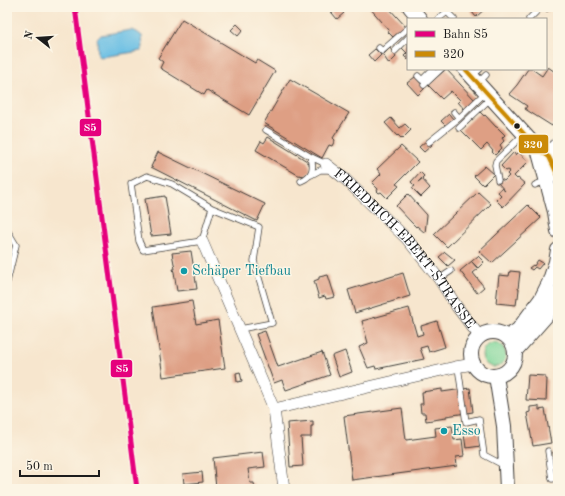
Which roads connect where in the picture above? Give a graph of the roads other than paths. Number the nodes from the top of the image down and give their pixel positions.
1 (410, 7) edge
2 (538, 10) dead end
3 (418, 18) edge
4 (439, 18) edge
5 (453, 18) edge
6 (530, 18) edge
7 (407, 29) edge
8 (407, 39) edge
9 (379, 48) dead end
10 (395, 51) dead end
11 (432, 70) edge
12 (440, 70) edge
13 (418, 76) dead end
14 (480, 80) edge
15 (424, 85) dead end
16 (454, 112) dead end
17 (459, 118) junction
18 (459, 128) dead end
19 (266, 130) dead end
20 (524, 134) junction
21 (430, 142) dead end
22 (558, 142) edge
23 (538, 149) junction
24 (311, 157) junction
25 (327, 163) joint
26 (335, 172) junction
27 (310, 175) junction
28 (498, 180) dead end
29 (546, 180) edge
30 (301, 181) dead end
31 (212, 208) junction
32 (557, 219) edge
33 (7, 230) edge
34 (202, 241) junction
35 (558, 250) edge
36 (451, 271) dead end
37 (439, 279) junction
38 (7, 282) edge
39 (558, 294) edge
40 (240, 329) junction
41 (480, 337) junction
42 (507, 337) junction
43 (515, 351) junction
44 (474, 364) junction
45 (458, 367) junction
46 (496, 376) junction
47 (274, 409) junction
48 (548, 451) dead end
49 (507, 467) junction
50 (558, 478) edge
51 (284, 489) edge
52 (507, 489) edge

1 - 3 street
2 - 6 lane
4 - 5 lane
7 - 9 lane
8 - 10 lane
11 - 13 lane
12 - 15 lane
14 - 17 lane
14 - 18 lane
14 - 20 street
16 - 17 lane
17 - 21 lane
19 - 24 lane
20 - 23 street
20 - 28 lane
22 - 23 street
23 - 29 street
24 - 25 lane
24 - 27 lane
25 - 26 street, FRIEDRICH-EBERT-STRASSE
26 - 27 lane
26 - 37 street, FRIEDRICH-EBERT-STRASSE
27 - 30 lane
29 - 32 street
31 - 34 lane
31 - 34 lane
31 - 40 lane
33 - 38 lane
34 - 40 street
35 - 42 street
36 - 37 lane
37 - 41 street, FRIEDRICH-EBERT-STRASSE
39 - 43 street
40 - 47 street
41 - 42 street, FRIEDRICH-EBERT-STRASSE
41 - 44 street, FRIEDRICH-EBERT-STRASSE
42 - 43 street
43 - 46 street
44 - 45 street
44 - 46 street
45 - 47 street
45 - 49 lane
46 - 49 street
47 - 51 street
48 - 50 lane
49 - 52 street

